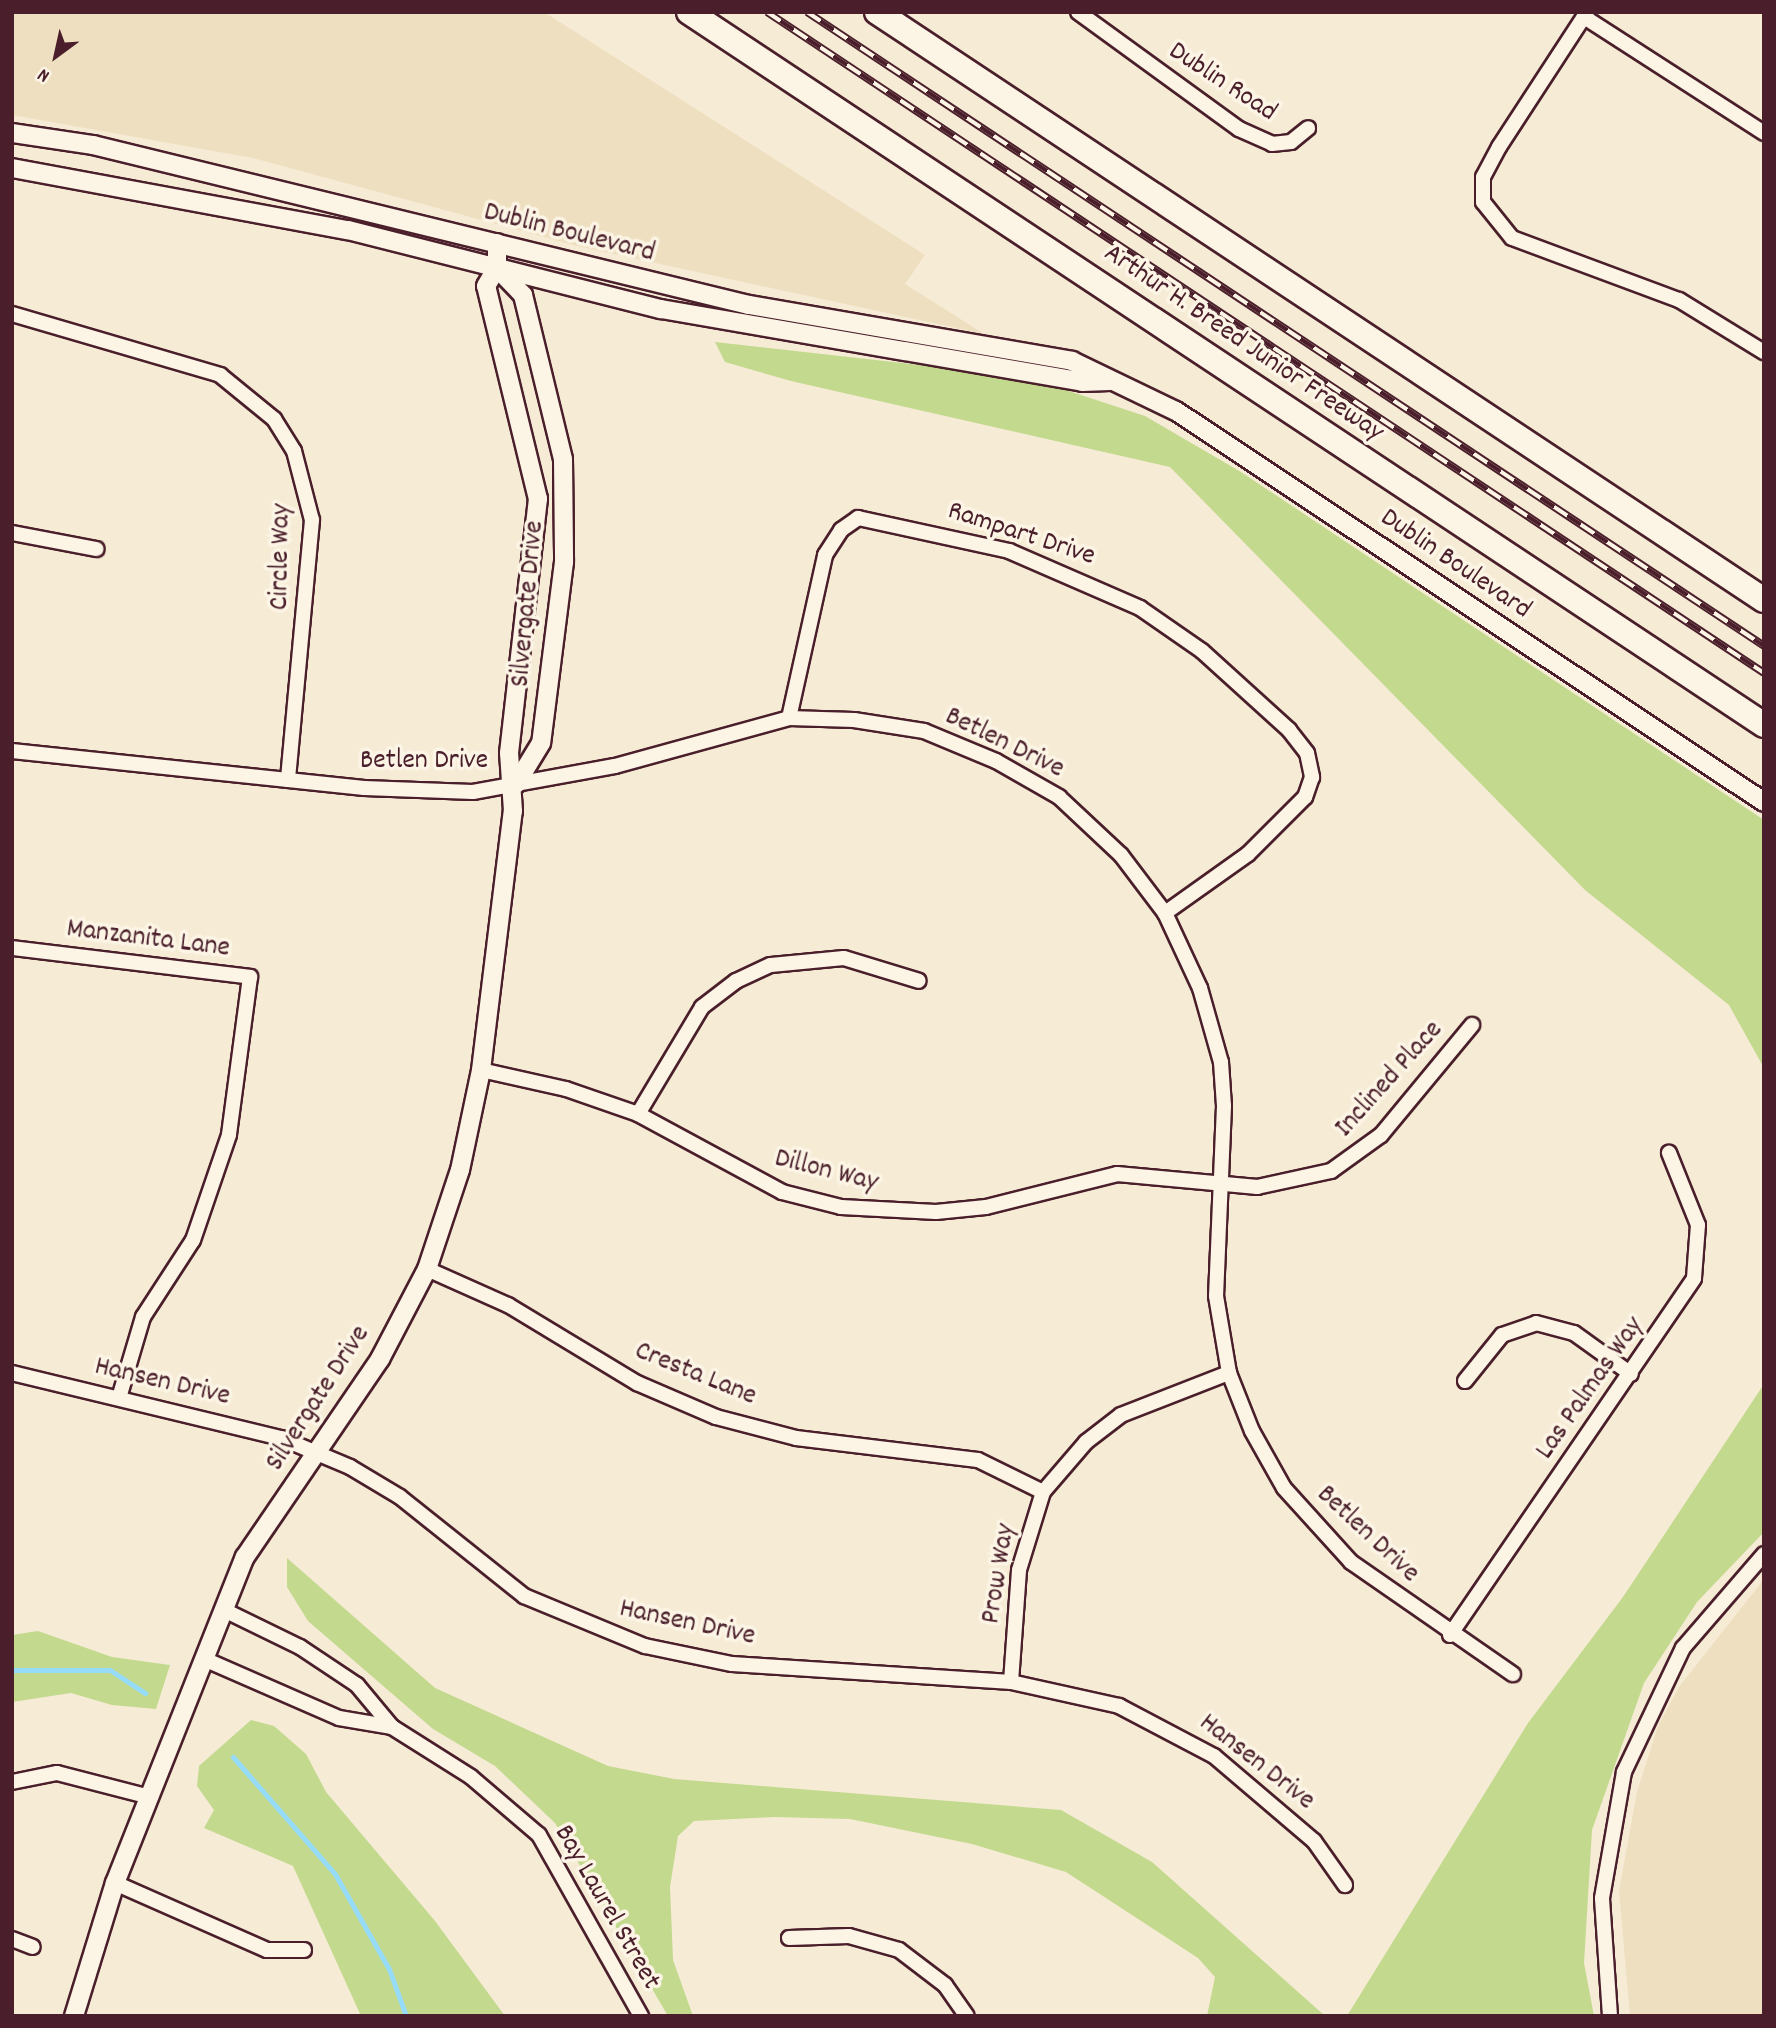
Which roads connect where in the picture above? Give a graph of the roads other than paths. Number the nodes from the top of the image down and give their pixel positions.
1 (689, 12) edge
2 (877, 12) edge
3 (1078, 12) edge
4 (1585, 15) edge
5 (1308, 128) dead end
6 (12, 133) edge
7 (1764, 133) edge
8 (12, 168) edge
9 (497, 243) junction
10 (497, 268) junction
11 (12, 314) edge
12 (1764, 352) edge
13 (1113, 381) junction
14 (12, 533) edge
15 (97, 549) dead end
16 (1764, 600) edge
17 (789, 718) junction
18 (1764, 724) edge
19 (12, 751) edge
20 (288, 780) junction
21 (516, 784) junction
22 (1764, 802) edge
23 (1165, 913) junction
24 (12, 948) edge
25 (919, 981) dead end
26 (1472, 1025) dead end
27 (481, 1070) junction
28 (638, 1114) junction
29 (1669, 1153) dead end
30 (1220, 1180) junction
31 (427, 1269) junction
32 (12, 1373) edge
33 (1229, 1373) junction
34 (1631, 1374) junction
35 (1465, 1381) dead end
36 (119, 1398) junction
37 (315, 1452) junction
38 (1044, 1492) junction
39 (1764, 1554) edge
40 (224, 1610) junction
41 (1450, 1635) junction
42 (204, 1659) junction
43 (1513, 1674) dead end
44 (1011, 1682) junction
45 (392, 1727) junction
46 (12, 1782) edge
47 (150, 1797) junction
48 (115, 1884) junction
49 (1345, 1885) dead end
50 (789, 1938) dead end
51 (12, 1939) edge
52 (33, 1947) dead end
53 (304, 1950) dead end
54 (74, 2016) edge
55 (641, 2016) edge
56 (967, 2016) edge
57 (1610, 2016) edge

1 - 18 highway, Arthur H. Breed Junior Freeway
2 - 16 highway
3 - 5 street, Dublin Road
4 - 7 street
4 - 12 street
6 - 9 street, Dublin Boulevard
8 - 10 street, Dublin Boulevard
9 - 10 street, Silvergate Drive
9 - 13 street, Dublin Boulevard
10 - 13 street, Dublin Boulevard
10 - 21 street, Silvergate Drive
10 - 21 street, Silvergate Drive
11 - 20 street, Circle Way
13 - 22 street, Dublin Boulevard
14 - 15 street
17 - 21 street, Betlen Drive
17 - 23 street, Betlen Drive
17 - 23 street, Rampart Drive
19 - 20 street, Betlen Drive
20 - 21 street, Betlen Drive
21 - 27 street, Silvergate Drive
23 - 30 street, Betlen Drive
24 - 36 street, Manzanita Lane
25 - 28 street
26 - 30 street, Inclined Place
27 - 28 street, Dillon Way
27 - 31 street, Silvergate Drive
28 - 30 street, Dillon Way
29 - 34 street, Las Palmas Way
30 - 33 street, Betlen Drive
31 - 37 street, Silvergate Drive
31 - 38 street, Cresta Lane
32 - 36 street, Hansen Drive
33 - 38 street, Prow Way
33 - 41 street, Betlen Drive
34 - 35 street
34 - 41 street, Las Palmas Way
36 - 37 street, Hansen Drive
37 - 40 street, Silvergate Drive
37 - 44 street, Hansen Drive
38 - 44 street, Prow Way
39 - 57 street
40 - 42 street, Silvergate Drive
40 - 45 street, Bay Laurel Street
41 - 43 street, Betlen Drive
42 - 45 street, Bay Laurel Street
42 - 47 street, Silvergate Drive
44 - 49 street, Hansen Drive
45 - 55 street, Bay Laurel Street
46 - 47 street
47 - 48 street, Silvergate Drive
48 - 53 street
48 - 54 street, Silvergate Drive
50 - 56 street
51 - 52 street

